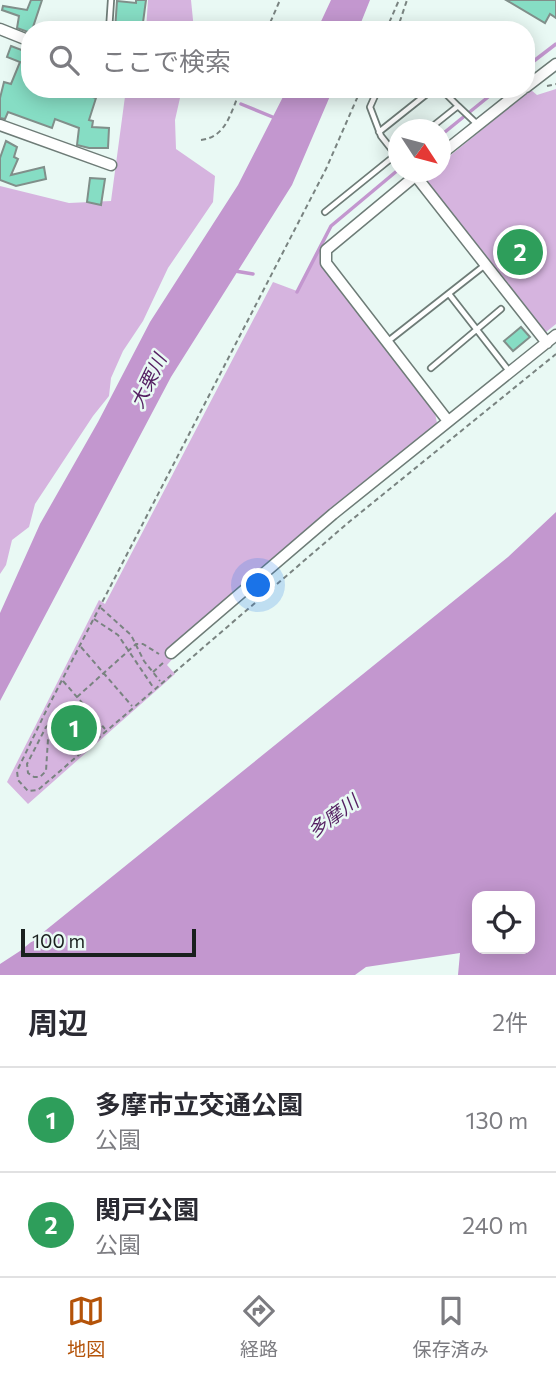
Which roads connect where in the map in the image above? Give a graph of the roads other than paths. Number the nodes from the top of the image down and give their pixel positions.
1 (111, 0) edge
2 (110, 21) edge
3 (0, 32) edge
4 (21, 38) edge
5 (556, 64) edge
6 (535, 80) edge
7 (374, 98) edge
8 (422, 98) edge
9 (450, 98) edge
10 (511, 98) edge
11 (460, 107) junction
12 (443, 119) edge
13 (476, 122) junction
14 (0, 125) edge
15 (379, 132) junction
16 (388, 143) edge
17 (451, 145) edge
18 (388, 161) edge
19 (111, 165) dead end
20 (407, 182) edge
21 (423, 182) edge
22 (325, 212) dead end
23 (486, 265) junction
24 (449, 294) junction
25 (501, 309) dead end
26 (477, 330) junction
27 (556, 335) edge
28 (387, 342) junction
29 (547, 342) junction
30 (431, 368) dead end
31 (510, 372) junction
32 (448, 421) junction
33 (170, 653) road end

1 - 2 lane
3 - 4 street
5 - 6 street
7 - 15 lane
8 - 15 lane
9 - 11 lane
10 - 13 street
11 - 12 lane
11 - 13 lane
13 - 17 street
14 - 19 street
15 - 16 lane
18 - 22 lane
20 - 28 street
21 - 23 street
23 - 24 lane
23 - 29 street
24 - 26 lane
24 - 28 lane
25 - 26 lane
26 - 30 lane
26 - 31 lane
27 - 29 street
28 - 32 street
29 - 31 street
31 - 32 street
32 - 33 street

